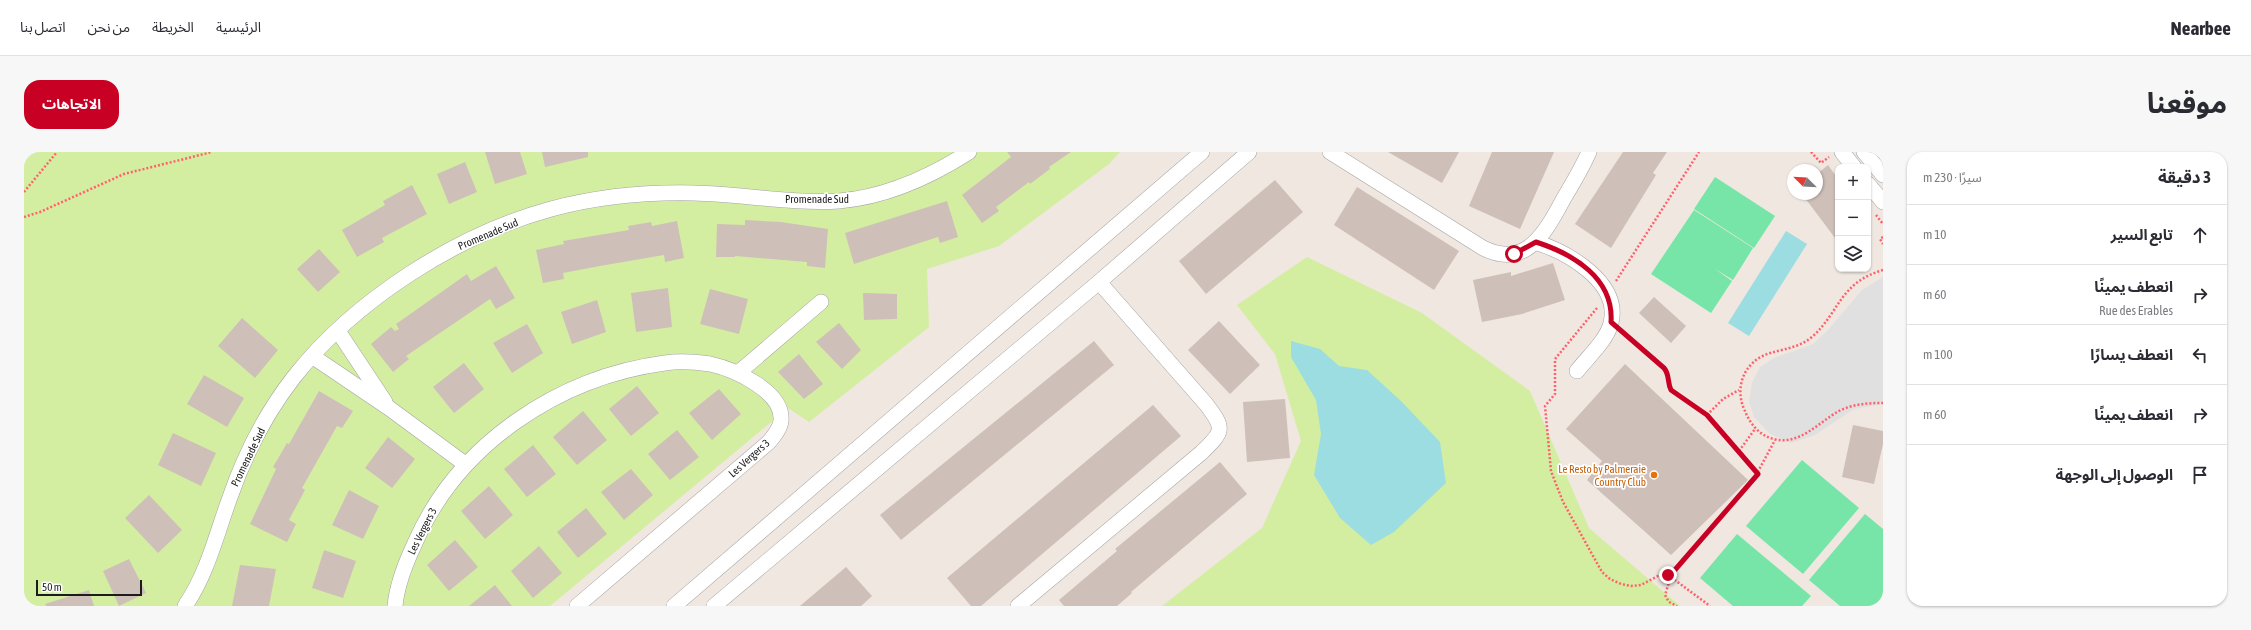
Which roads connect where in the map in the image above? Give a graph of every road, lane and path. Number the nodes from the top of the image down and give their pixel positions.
1 (57, 152) edge
2 (212, 152) edge
3 (969, 152) edge
4 (1202, 152) edge
5 (1249, 152) edge
6 (1330, 152) edge
7 (1699, 152) edge
8 (1811, 152) edge
9 (1864, 152) edge
10 (1588, 155) edge
11 (1838, 157) edge
12 (1849, 164) edge
13 (1883, 175) edge
14 (1871, 188) edge
15 (24, 192) edge
16 (1883, 202) edge
17 (24, 217) edge
18 (1883, 236) edge
19 (1536, 242) junction
20 (1883, 244) edge
21 (1883, 270) edge
22 (1099, 282) junction
23 (1608, 294) junction
24 (821, 302) dead end
25 (1611, 322) junction
26 (338, 331) junction
27 (312, 356) junction
28 (1577, 371) dead end
29 (738, 373) junction
30 (1739, 390) junction
31 (1883, 403) edge
32 (389, 408) junction
33 (1707, 415) junction
34 (1755, 429) junction
35 (1774, 440) junction
36 (1739, 450) junction
37 (465, 464) junction
38 (1758, 474) junction
39 (1669, 576) junction
40 (185, 606) edge
41 (395, 606) edge
42 (577, 606) edge
43 (674, 606) edge
44 (714, 606) edge
45 (1018, 606) edge
46 (1677, 606) edge
47 (1710, 606) edge

1 - 15 path
2 - 17 path
3 - 26 street, Promenade Sud
4 - 43 street
5 - 22 street
6 - 19 street
7 - 23 path
8 - 11 path
9 - 13 street
10 - 19 street
11 - 12 street
14 - 16 street
18 - 20 path
19 - 23 street
21 - 30 path
22 - 44 street
22 - 45 street
23 - 25 street
23 - 39 path
24 - 29 street
25 - 28 street
25 - 33 path
26 - 27 street, Promenade Sud
26 - 32 street
27 - 32 street
27 - 40 street, Promenade Sud
29 - 37 street, Les Vergers 3
29 - 42 street, Les Vergers 3
30 - 33 path
30 - 34 path
31 - 35 path
32 - 37 street
33 - 36 path
34 - 35 path
34 - 36 path
35 - 38 path
36 - 38 path
37 - 41 street, Les Vergers 3
38 - 39 path
39 - 46 path
39 - 47 path

